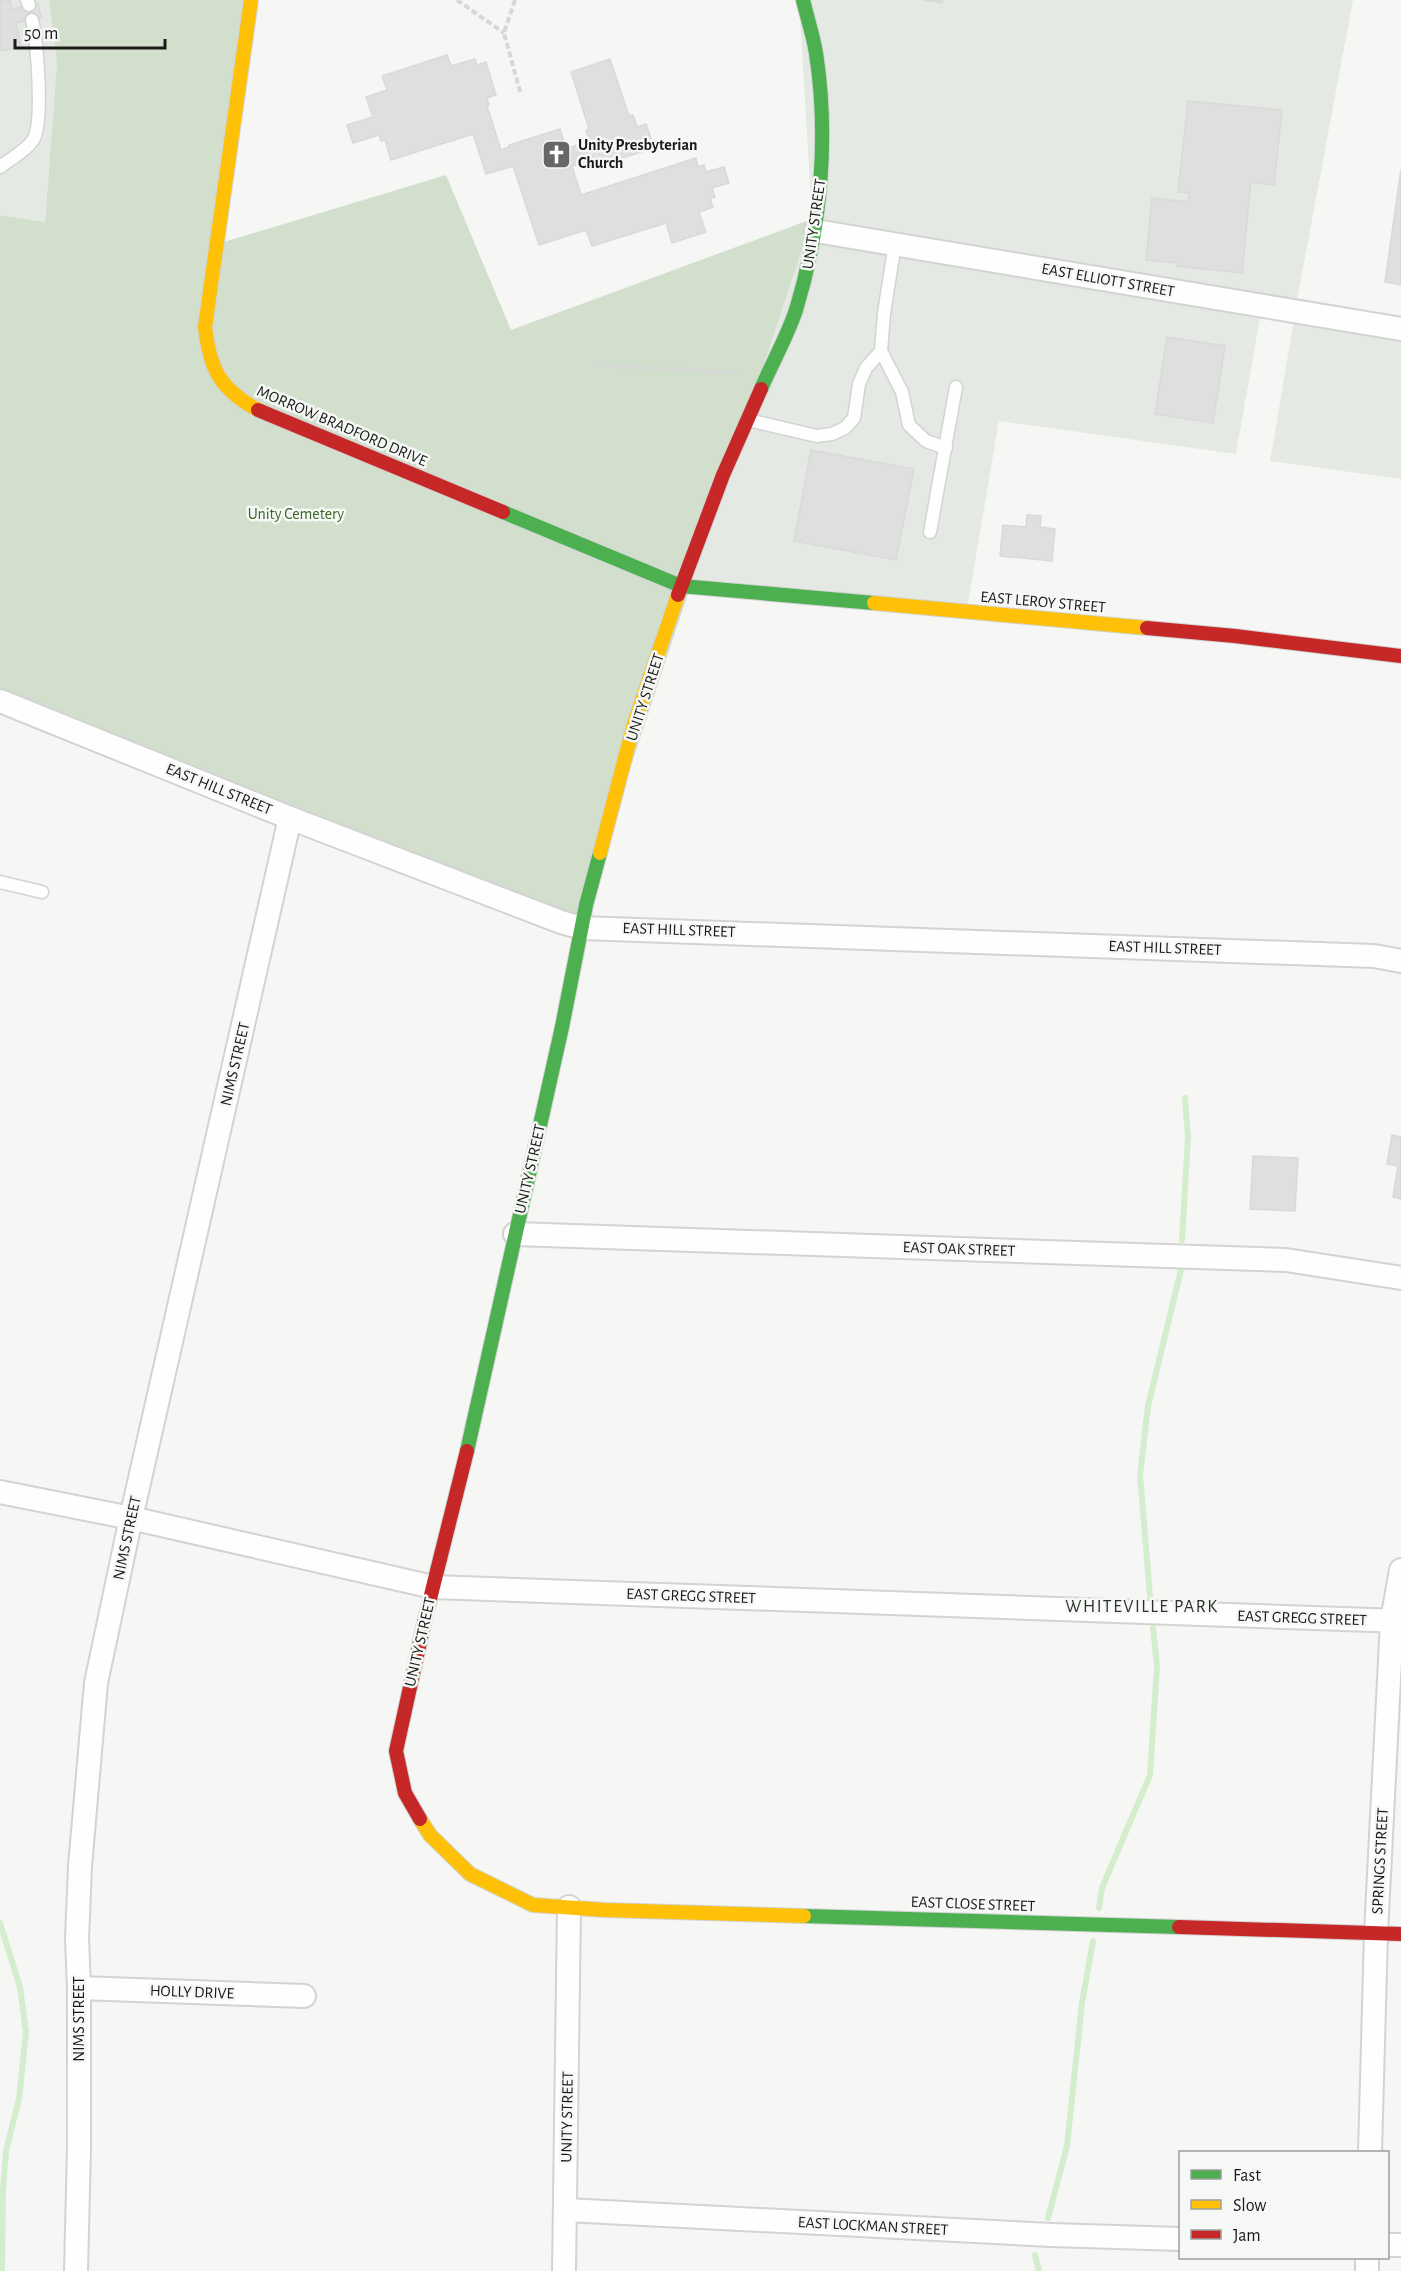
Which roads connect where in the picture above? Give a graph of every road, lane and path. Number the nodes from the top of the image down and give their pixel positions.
1 (251, 0) edge
2 (457, 0) edge
3 (515, 0) edge
4 (803, 0) edge
5 (32, 20) dead end
6 (504, 33) junction
7 (521, 95) dead end
8 (0, 167) edge
9 (816, 231) junction
10 (895, 244) junction
11 (1401, 329) edge
12 (881, 351) junction
13 (597, 364) dead end
14 (766, 375) junction
15 (956, 387) dead end
16 (746, 419) junction
17 (945, 448) junction
18 (930, 532) dead end
19 (681, 586) junction
20 (1401, 656) edge
21 (0, 701) edge
22 (290, 818) junction
23 (0, 882) edge
24 (42, 892) dead end
25 (582, 928) junction
26 (1401, 961) edge
27 (515, 1234) junction
28 (1401, 1278) edge
29 (0, 1492) edge
30 (131, 1518) junction
31 (1401, 1570) edge
32 (433, 1587) junction
33 (1396, 1621) edge
34 (569, 1907) junction
35 (1376, 1933) junction
36 (1401, 1934) edge
37 (79, 1988) junction
38 (304, 1996) dead end
39 (1370, 2151) edge
40 (566, 2210) junction
41 (1179, 2239) edge
42 (76, 2271) edge
43 (564, 2271) edge

1 - 19 street, MORROW BRADFORD DRIVE
2 - 6 path
3 - 6 path
4 - 9 street, UNITY STREET
5 - 8 lane
6 - 7 path
9 - 10 street, EAST ELLIOTT STREET
9 - 14 street, UNITY STREET
10 - 11 street, EAST ELLIOTT STREET
10 - 12 lane
12 - 16 lane
12 - 17 lane
13 - 14 path
14 - 16 street, UNITY STREET
15 - 17 lane
16 - 19 street, UNITY STREET
17 - 18 lane
19 - 20 street, EAST LEROY STREET
19 - 25 street, UNITY STREET
21 - 22 street, EAST HILL STREET
22 - 25 street, EAST HILL STREET
22 - 30 street, NIMS STREET
23 - 24 lane
25 - 26 street, EAST HILL STREET
25 - 27 street, UNITY STREET
27 - 28 street, EAST OAK STREET
27 - 32 street, UNITY STREET
29 - 30 street, EAST GREGG STREET
30 - 32 street, EAST GREGG STREET
30 - 37 street, NIMS STREET
31 - 33 street, SPRINGS STREET
32 - 33 street, EAST GREGG STREET
32 - 34 street, UNITY STREET
33 - 35 street, SPRINGS STREET
34 - 35 street, EAST CLOSE STREET
34 - 40 street, UNITY STREET
35 - 36 street, EAST CLOSE STREET
35 - 39 street, SPRINGS STREET
37 - 38 street, HOLLY DRIVE
37 - 42 street, NIMS STREET
40 - 41 street, EAST LOCKMAN STREET
40 - 43 street, UNITY STREET

